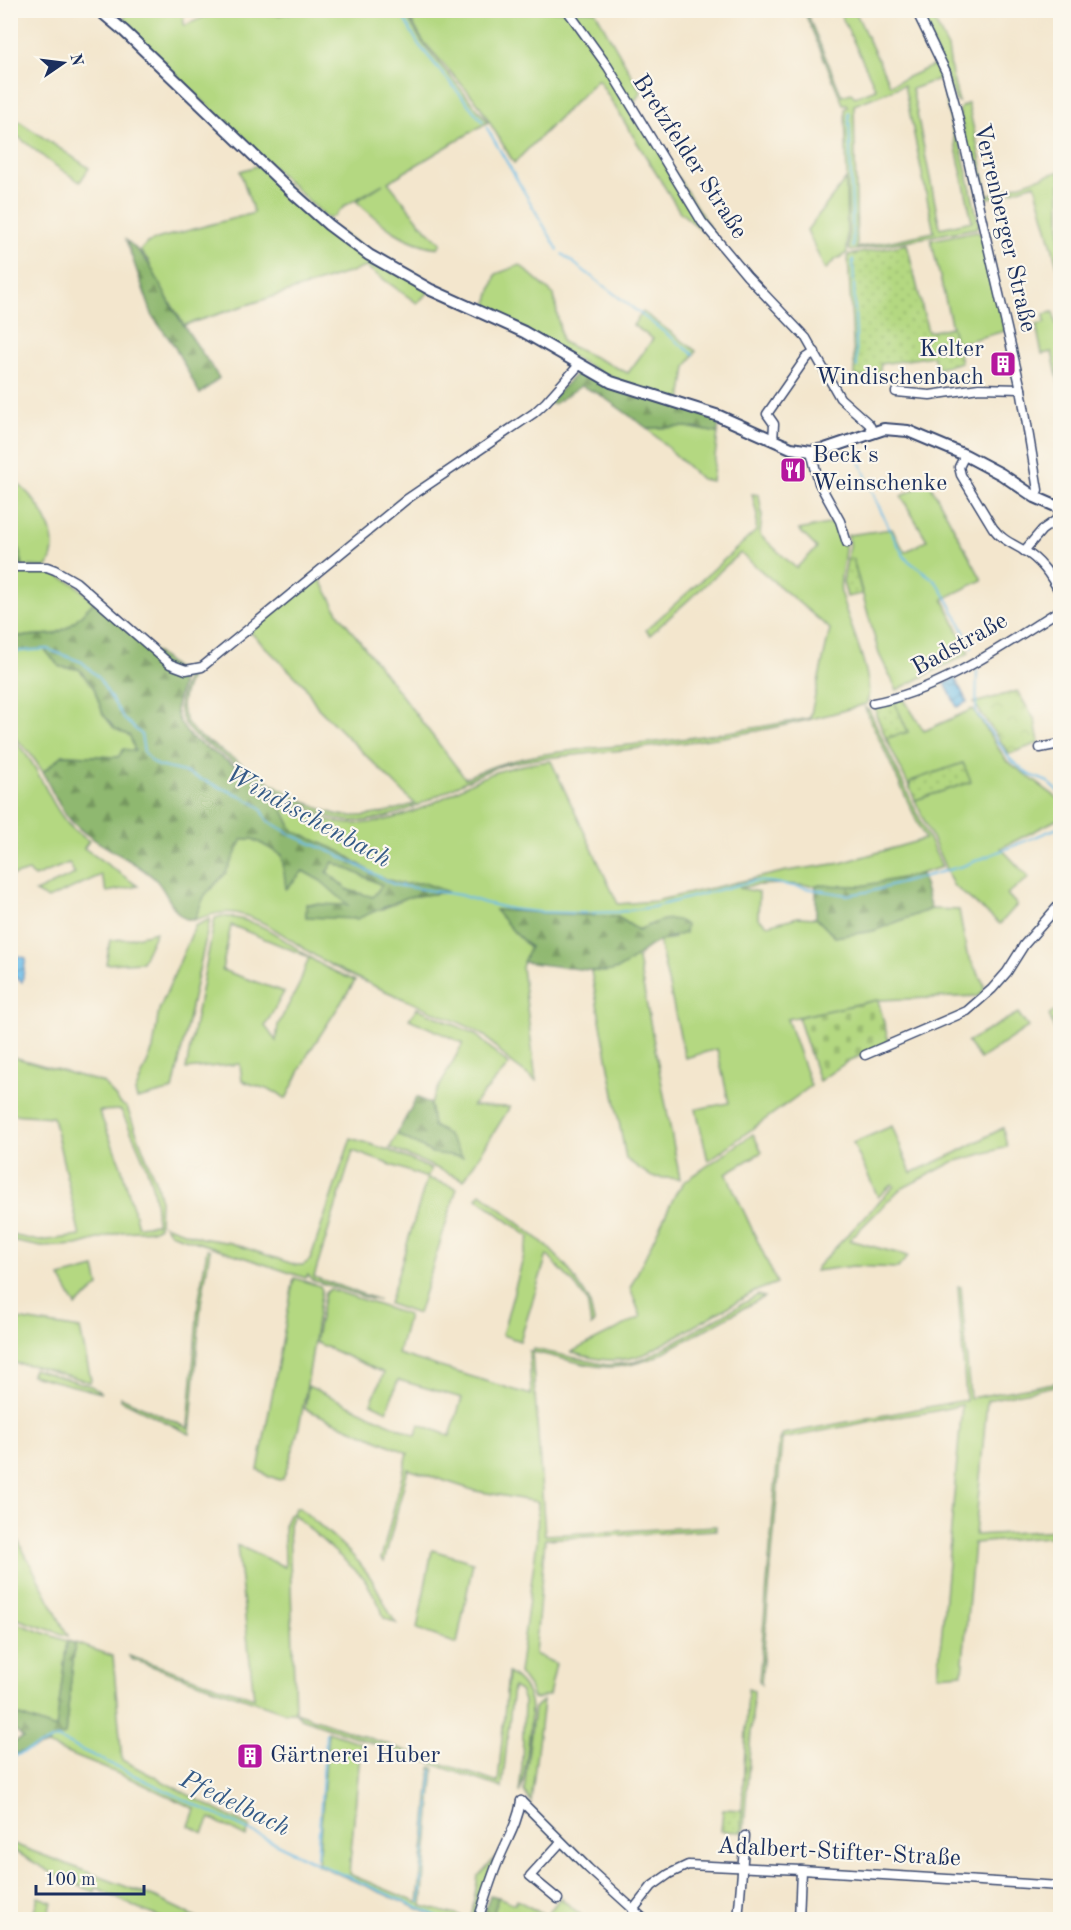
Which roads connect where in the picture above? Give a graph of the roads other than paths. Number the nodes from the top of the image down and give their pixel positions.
1 (99, 10) edge
2 (567, 10) edge
3 (916, 10) edge
4 (815, 352) junction
5 (579, 365) junction
6 (1021, 389) junction
7 (896, 392) dead end
8 (873, 432) junction
9 (773, 441) junction
10 (811, 451) junction
11 (965, 455) junction
12 (1035, 497) junction
13 (1060, 515) edge
14 (847, 543) dead end
15 (1024, 550) junction
16 (10, 567) edge
17 (1060, 593) edge
18 (1060, 610) edge
19 (873, 703) dead end
20 (1060, 744) edge
21 (1040, 748) dead end
22 (1060, 904) edge
23 (865, 1055) dead end
24 (745, 1836) dead end
25 (561, 1842) junction
26 (741, 1867) junction
27 (801, 1870) junction
28 (1060, 1886) edge
29 (558, 1899) dead end
30 (633, 1910) junction
31 (478, 1920) edge
32 (645, 1920) edge
33 (738, 1920) edge
34 (799, 1920) edge

1 - 5 main road
2 - 4 street, Bretzfelder Straße
3 - 6 street, Verrenberger Straße
4 - 8 street, Bretzfelder Straße
4 - 9 street
5 - 9 main road
5 - 16 street
6 - 7 street
6 - 12 street, Verrenberger Straße
8 - 10 main road
8 - 11 main road
9 - 10 main road
10 - 14 street
11 - 12 main road
11 - 15 street
12 - 13 main road
13 - 15 street
15 - 17 street
18 - 19 street, Badstraße
20 - 21 street
22 - 23 street
24 - 26 street
25 - 29 street
25 - 30 street
25 - 31 street
26 - 27 street, Adalbert-Stifter-Straße
26 - 30 street, Adalbert-Stifter-Straße
26 - 33 street
27 - 28 street, Adalbert-Stifter-Straße
27 - 34 street
30 - 32 street

